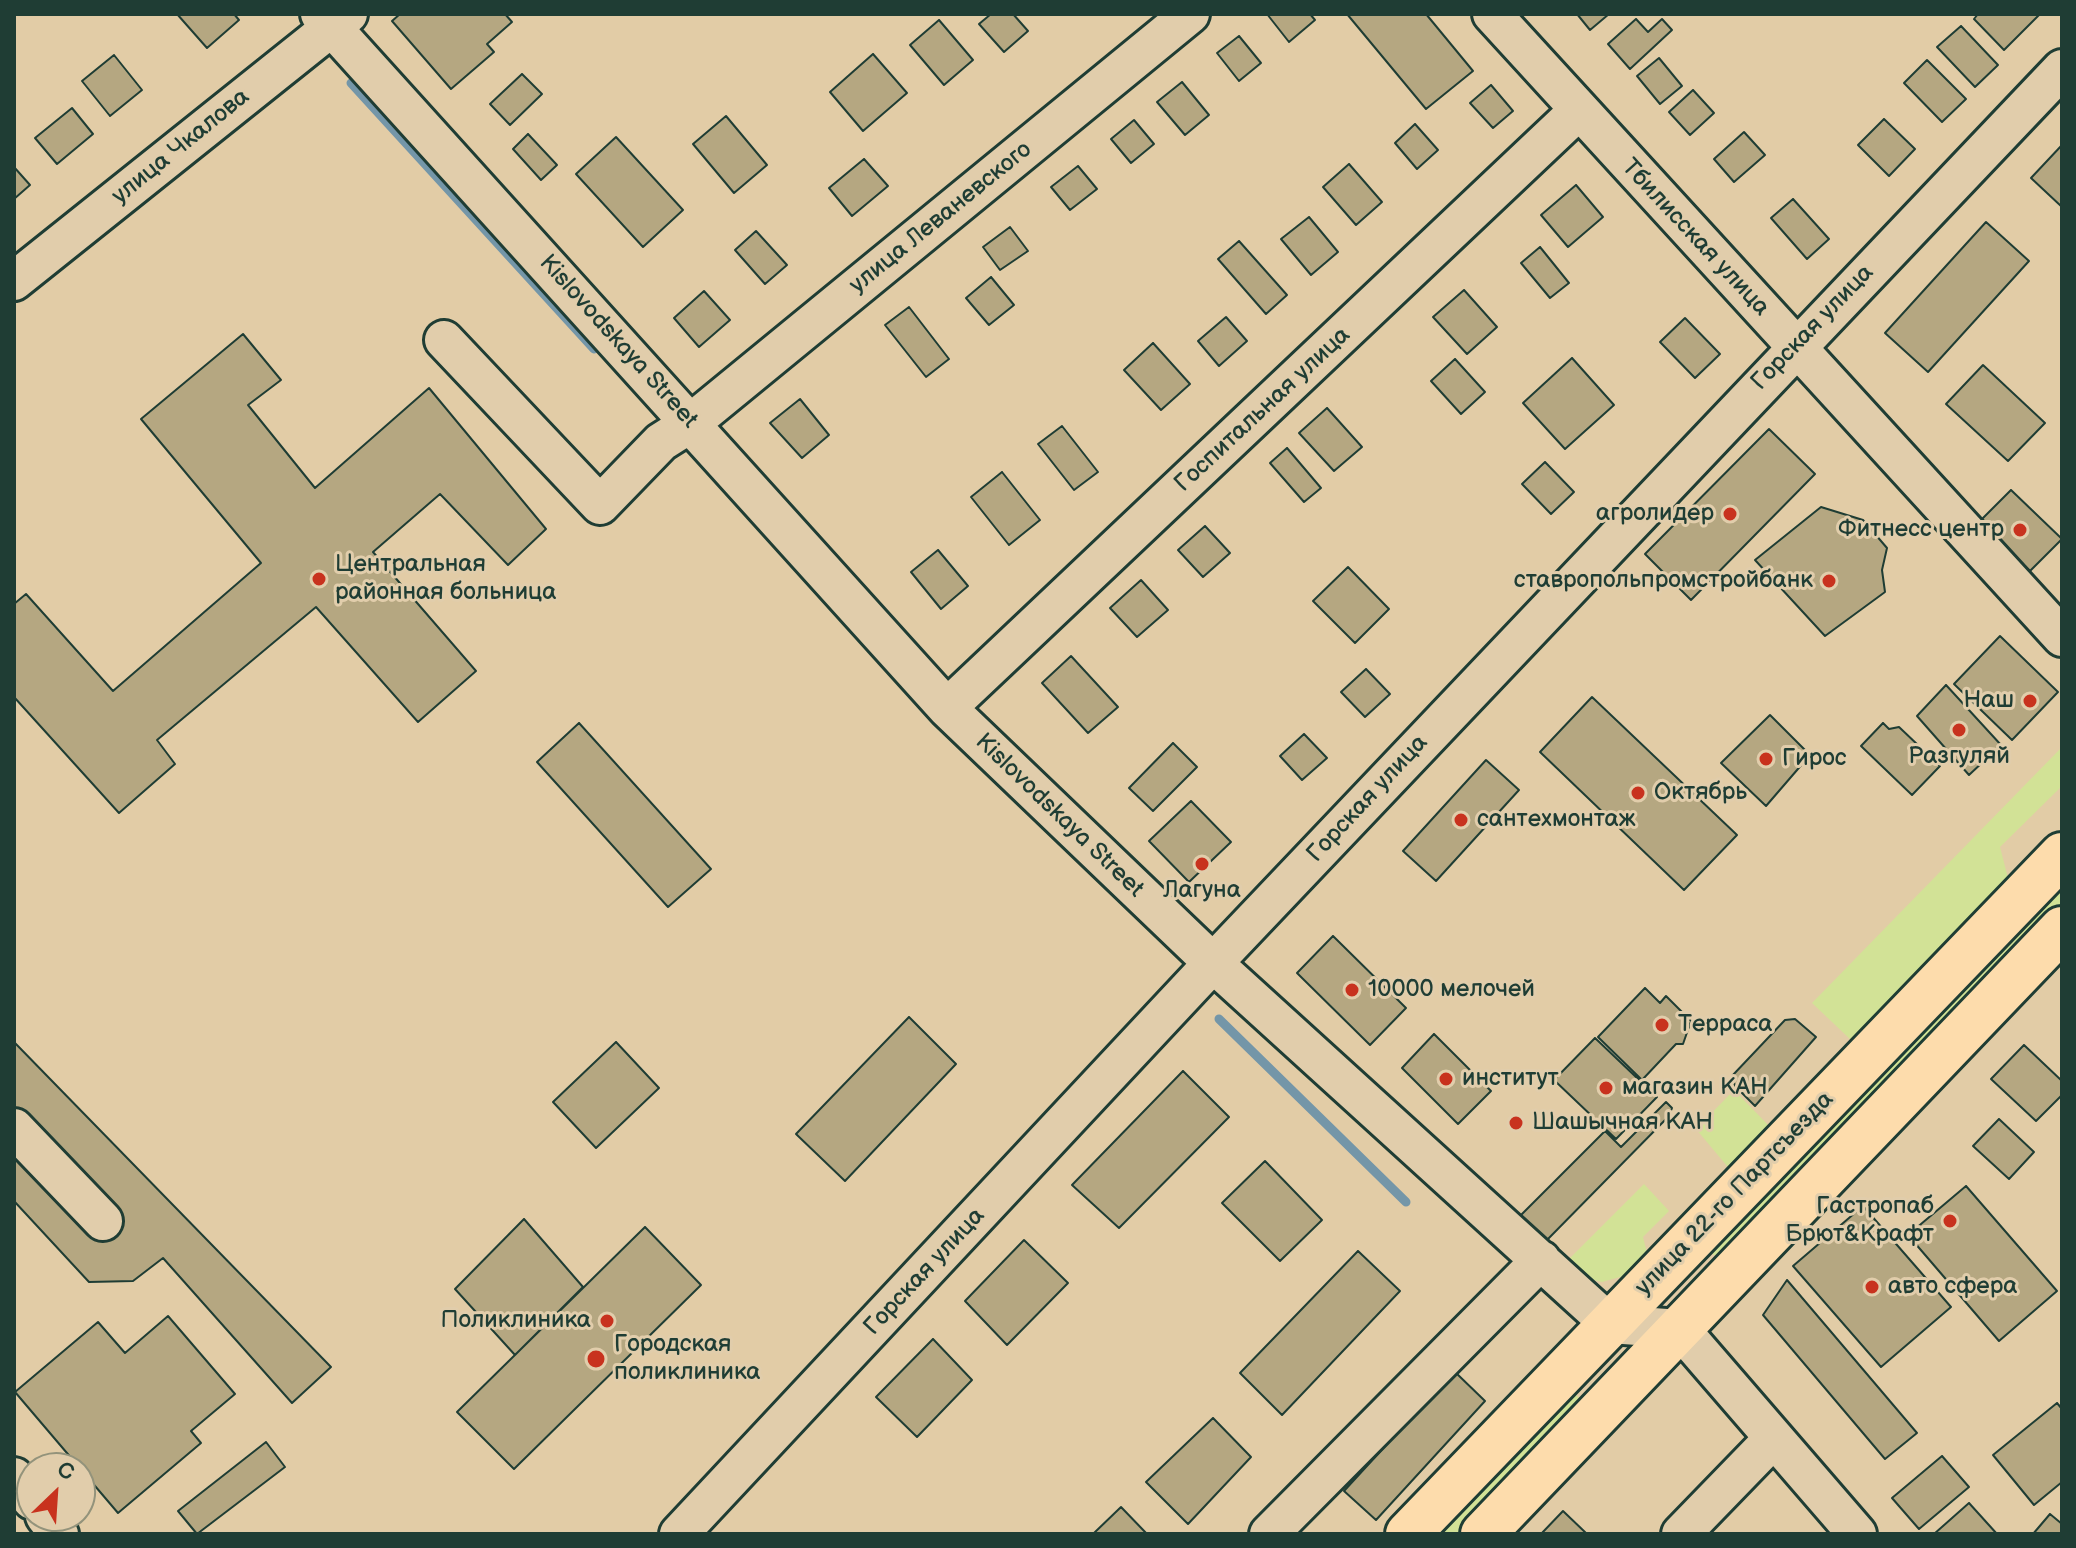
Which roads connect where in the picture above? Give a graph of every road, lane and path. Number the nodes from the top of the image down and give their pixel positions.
1 (1190, 14) edge
2 (1492, 14) edge
3 (333, 18) edge
4 (2062, 69) edge
5 (1578, 111) junction
6 (14, 281) edge
7 (444, 340) dead end
8 (1796, 346) junction
9 (691, 423) junction
10 (2062, 637) edge
11 (947, 708) junction
12 (2062, 855) edge
13 (2062, 929) edge
14 (1213, 963) junction
15 (14, 1128) edge
16 (103, 1221) dead end
17 (1541, 1260) junction
18 (1610, 1324) junction
19 (1680, 1329) junction
20 (1774, 1438) junction
21 (679, 1534) edge
22 (1269, 1534) edge
23 (1408, 1534) edge
24 (1483, 1534) edge
25 (1681, 1534) edge
26 (1857, 1534) edge

1 - 9 street, улица Леваневского
2 - 5 street, Тбилисская улица
3 - 6 street, улица Чкалова
3 - 9 street, Kislovodskaya Street
4 - 8 street, Горская улица
5 - 8 street, Тбилисская улица
5 - 11 street, Госпитальная улица
7 - 9 street, улица Леваневского
8 - 10 street, Тбилисская улица
8 - 14 street, Горская улица
9 - 11 street, Kislovodskaya Street
11 - 14 street, Kislovodskaya Street
12 - 18 main road, улица 22-го Партсъезда
13 - 19 main road
14 - 17 street, Kislovodskaya Street
14 - 21 street, Горская улица
15 - 16 street
17 - 18 street, Kislovodskaya Street
17 - 22 street
18 - 19 street
18 - 23 main road, улица 22-го Партсъезда
19 - 20 street
19 - 24 main road
20 - 25 street
20 - 26 street

